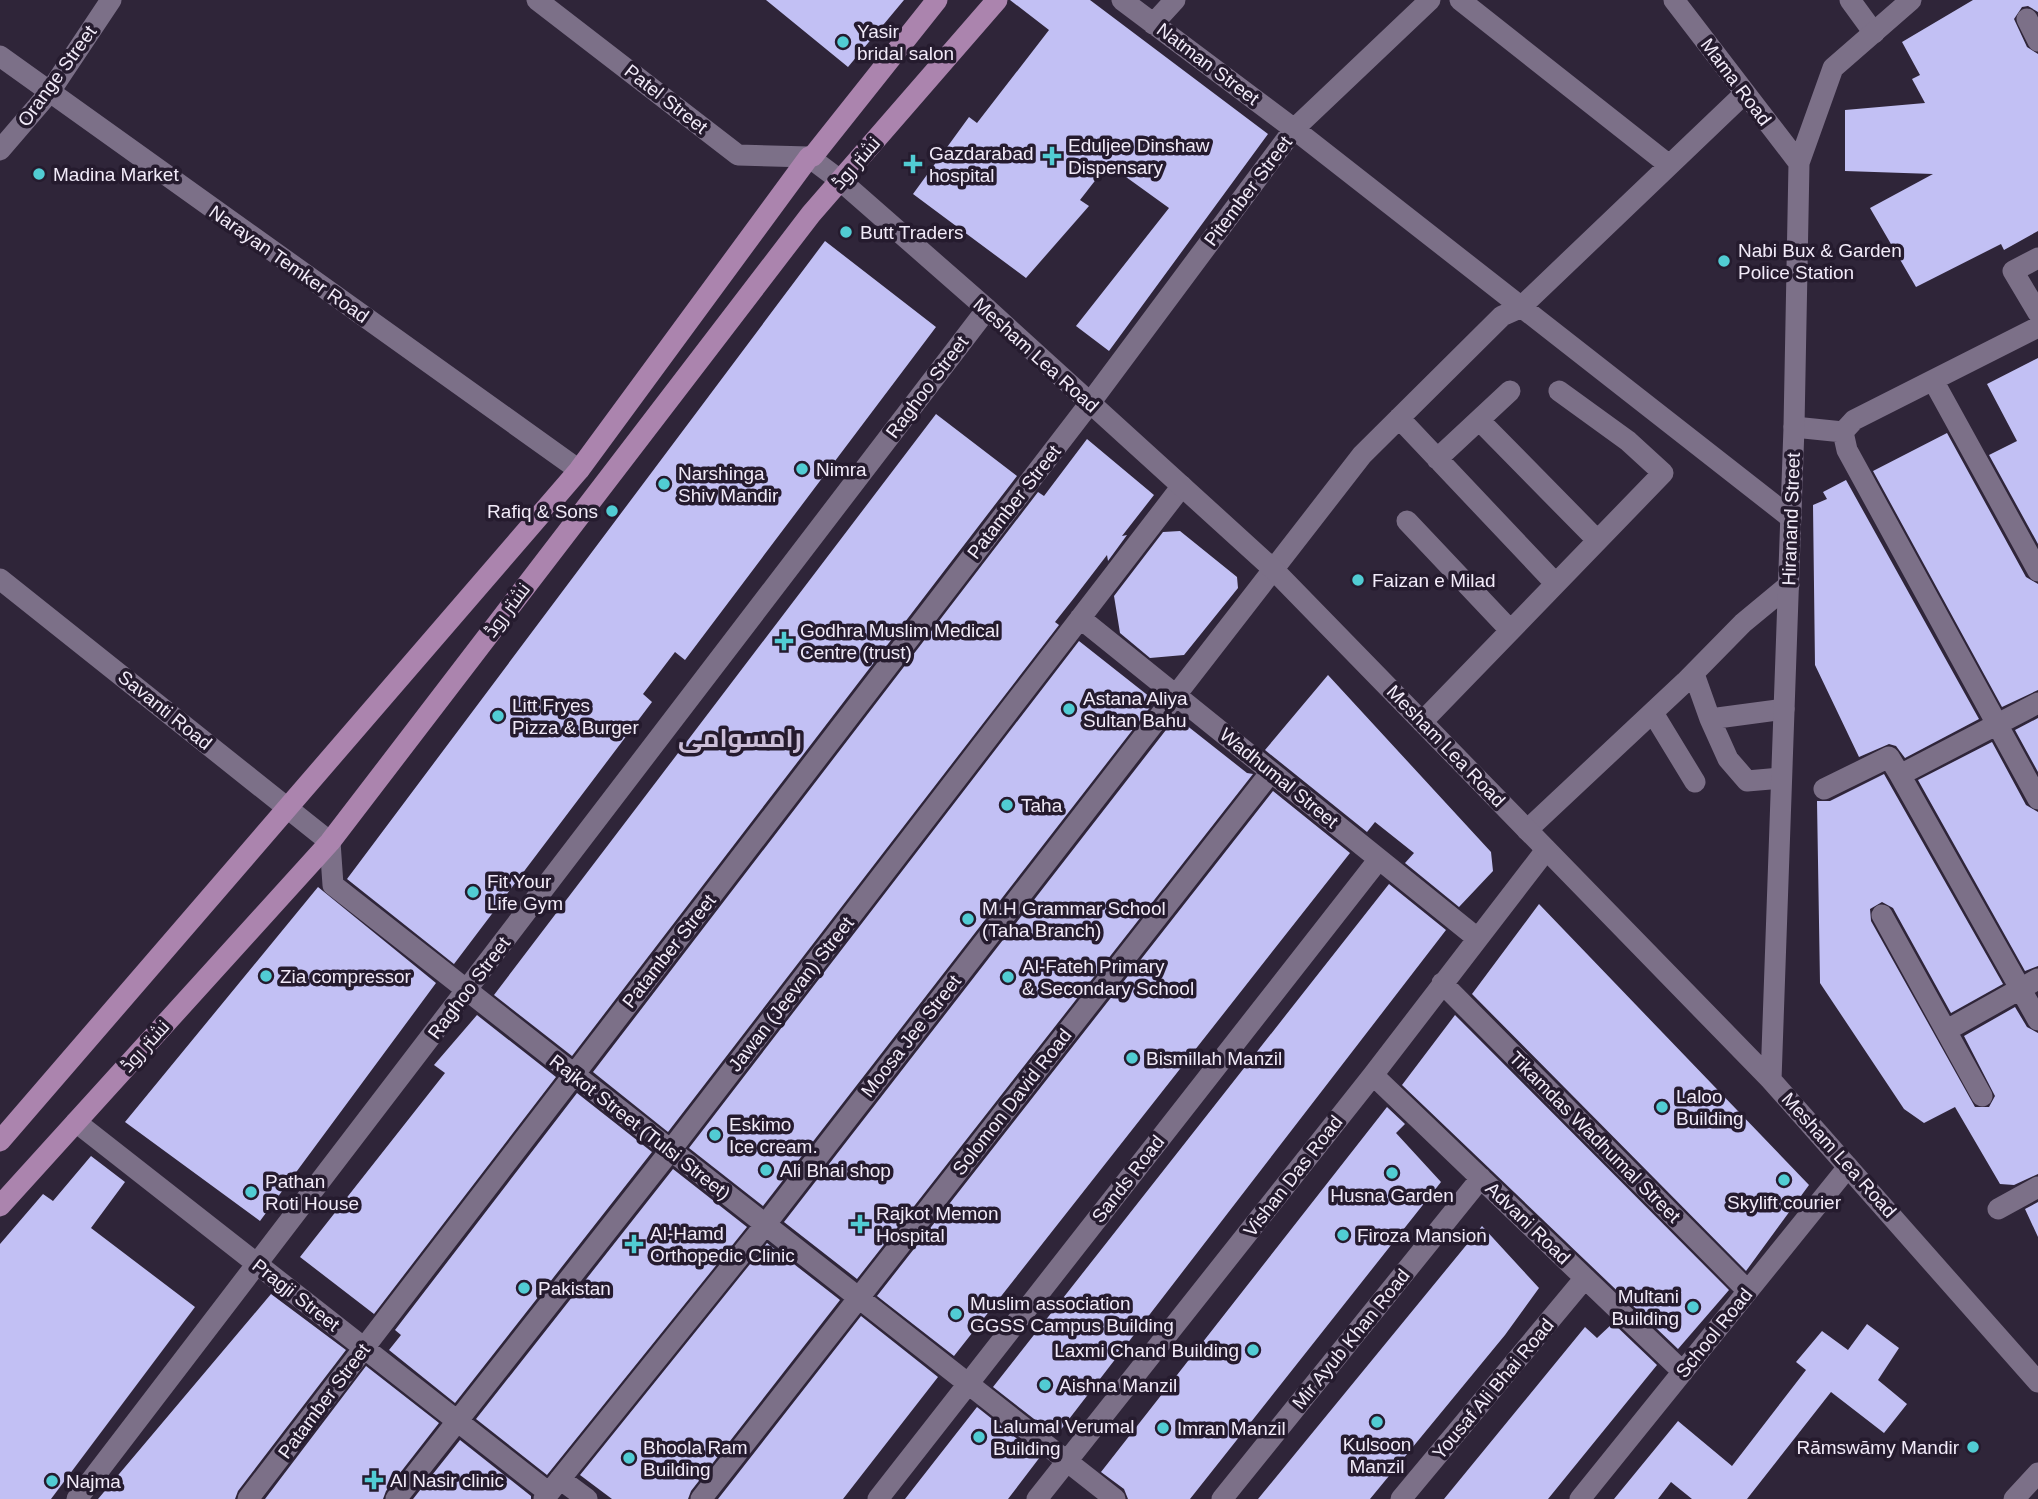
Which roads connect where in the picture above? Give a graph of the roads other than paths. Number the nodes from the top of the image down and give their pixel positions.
1 (111, 0) edge
2 (537, 0) edge
3 (937, 0) edge
4 (997, 0) edge
5 (1122, 0) edge
6 (1175, 0) edge
7 (1430, 0) edge
8 (1460, 0) edge
9 (1674, 0) edge
10 (1850, 0) edge
11 (1911, 0) edge
12 (2026, 19) dead end
13 (1153, 24) junction
14 (1874, 33) junction
15 (2038, 41) edge
16 (0, 55) edge
17 (49, 93) junction
18 (1744, 94) junction
19 (1294, 129) junction
20 (0, 150) edge
21 (809, 157) junction
22 (1799, 163) junction
23 (1669, 165) junction
24 (841, 181) junction
25 (2038, 258) edge
26 (1521, 308) junction
27 (987, 309) junction
28 (2038, 313) edge
29 (2038, 327) edge
30 (1934, 382) junction
31 (1510, 391) dead end
32 (1559, 391) dead end
33 (1090, 403) junction
34 (1399, 418) junction
35 (1479, 420) junction
36 (1794, 427) junction
37 (1843, 432) junction
38 (1437, 459) junction
39 (579, 470) junction
40 (1182, 486) junction
41 (1791, 518) junction
42 (1407, 521) dead end
43 (1597, 540) junction
44 (1273, 569) junction
45 (2038, 571) edge
46 (0, 579) edge
47 (1555, 583) junction
48 (1788, 585) junction
49 (1080, 618) junction
50 (1510, 630) junction
51 (1694, 674) junction
52 (1175, 695) junction
53 (2038, 703) edge
54 (1784, 709) junction
55 (1653, 713) junction
56 (1710, 719) junction
57 (1422, 722) junction
58 (1998, 725) junction
59 (1271, 772) junction
60 (1900, 775) junction
61 (1781, 778) junction
62 (1695, 782) dead end
63 (1824, 789) dead end
64 (2038, 799) edge
65 (289, 809) junction
66 (1527, 830) junction
67 (330, 842) junction
68 (1546, 850) junction
69 (1379, 859) junction
70 (1882, 915) dead end
71 (1477, 938) junction
72 (1442, 983) junction
73 (2029, 984) edge
74 (467, 991) junction
75 (2038, 1020) edge
76 (1947, 1030) junction
77 (574, 1075) junction
78 (1373, 1075) junction
79 (1771, 1080) junction
80 (1982, 1096) dead end
81 (76, 1122) junction
82 (0, 1141) edge
83 (670, 1151) junction
84 (1848, 1167) junction
85 (1481, 1178) junction
86 (2038, 1187) edge
87 (0, 1206) edge
88 (1998, 1209) dead end
89 (765, 1225) junction
90 (258, 1265) junction
91 (1586, 1278) junction
92 (1748, 1291) junction
93 (859, 1298) junction
94 (364, 1348) junction
95 (1683, 1372) junction
96 (2038, 1382) edge
97 (968, 1384) junction
98 (457, 1422) junction
99 (1067, 1461) junction
100 (2038, 1473) edge
101 (551, 1490) edge
102 (77, 1499) edge
103 (248, 1499) edge
104 (396, 1499) edge
105 (587, 1499) edge
106 (701, 1499) edge
107 (878, 1499) edge
108 (1037, 1499) edge
109 (1115, 1499) edge
110 (1222, 1499) edge
111 (1401, 1499) edge
112 (1580, 1499) edge
113 (2014, 1499) edge

1 - 17 street, Orange Street
2 - 21 street, Patel Street
3 - 21 main road, نشتر روڈ
4 - 24 main road, نشتر روڈ
5 - 13 street, Natman Street
6 - 13 street
7 - 19 street, Pitember Street
8 - 23 street
9 - 18 street, Mama Road
10 - 14 street
11 - 14 street, Hiranand Street
12 - 15 street
13 - 19 street, Natman Street
14 - 22 street, Hiranand Street
16 - 17 street, Narayan Temker Road
17 - 20 street, Orange Street
17 - 39 street, Narayan Temker Road
18 - 22 street, Mama Road
18 - 23 street, Moosa Jee Street
19 - 26 street, Natman Street
19 - 33 street, Pitember Street
21 - 24 street, Mesham Lea Road
21 - 39 main road, نشتر روڈ
22 - 36 street, Hiranand Street
23 - 26 street, Moosa Jee Street
24 - 27 street, Mesham Lea Road
24 - 67 main road, نشتر روڈ
25 - 28 street
26 - 34 street, Moosa Jee Street
26 - 41 street, Natman Street
27 - 33 street, Mesham Lea Road
27 - 74 street, Raghoo Street
29 - 30 street
30 - 37 street
30 - 45 street
31 - 35 street
32 - 43 street
33 - 40 street, Mesham Lea Road
33 - 77 street, Patamber Street
34 - 38 street
34 - 44 street, Moosa Jee Street
35 - 38 street
35 - 43 street
36 - 37 street
36 - 41 street, Hiranand Street
37 - 58 street
38 - 47 street
39 - 65 main road, نشتر روڈ
40 - 44 street, Mesham Lea Road
40 - 49 street, Jawan (Jeevan) Street
41 - 48 street, Hiranand Street
42 - 50 street
43 - 47 street
44 - 52 street, Moosa Jee Street
44 - 57 street, Mesham Lea Road
46 - 65 street, Savanti Road
47 - 50 street
48 - 51 street
48 - 54 street, Hiranand Street
49 - 52 street, Wadhumal Street
49 - 83 street, Jawan (Jeevan) Street
50 - 57 street
51 - 55 street
51 - 56 street
52 - 59 street, Wadhumal Street
52 - 89 street, Moosa Jee Street
53 - 58 street
54 - 56 street
54 - 61 street, Hiranand Street
55 - 62 street
55 - 66 street
56 - 61 street
57 - 66 street, Mesham Lea Road
58 - 60 street
58 - 64 street
59 - 69 street, Wadhumal Street
59 - 93 street, Solomon David Road
60 - 63 street
60 - 73 street
61 - 79 street, Hiranand Street
65 - 67 street, Savanti Road
65 - 82 main road, نشتر روڈ
66 - 68 street, Mesham Lea Road
67 - 74 street, Rajkot Street (Tulsi Street)
67 - 81 main road, نشتر روڈ
68 - 71 street, Vishan Das Road
68 - 79 street, Mesham Lea Road
69 - 71 street, Wadhumal Street
69 - 97 street, Sands Road
70 - 76 street
71 - 72 street, Vishan Das Road
72 - 78 street, Vishan Das Road
72 - 92 street, Tikamdas Wadhumal Street
73 - 75 street
73 - 76 street
74 - 77 street, Rajkot Street (Tulsi Street)
74 - 90 street, Raghoo Street
76 - 80 street
77 - 83 street, Rajkot Street (Tulsi Street)
77 - 94 street, Patamber Street
78 - 85 street, Advani Road
78 - 99 street, Vishan Das Road
79 - 84 street, Mesham Lea Road
81 - 87 main road, نشتر روڈ
81 - 90 street, Pragji Street
83 - 89 street, Rajkot Street (Tulsi Street)
83 - 98 street, Jawan (Jeevan) Street
84 - 92 street, School Road
84 - 96 street, Mesham Lea Road
85 - 91 street, Advani Road
85 - 110 street, Mir Ayub Khan Road
86 - 88 street
89 - 93 street, Rajkot Street (Tulsi Street)
89 - 101 street, Moosa Jee Street
90 - 94 street, Pragji Street
90 - 102 street, Raghoo Street
91 - 95 street, Advani Road
91 - 111 street, Yousaf Ali Bhai Road
92 - 95 street, School Road
93 - 97 street, Rajkot Street (Tulsi Street)
93 - 106 street, Solomon David Road
94 - 98 street, Pragji Street
94 - 103 street, Patamber Street
95 - 112 street, School Road
97 - 99 street, Rajkot Street (Tulsi Street)
97 - 107 street, Sands Road
98 - 101 street, Pragji Street
98 - 104 street, Jawan (Jeevan) Street
99 - 108 street, Vishan Das Road
99 - 109 street, Rajkot Street (Tulsi Street)
100 - 113 street
101 - 105 street, Pragji Street

